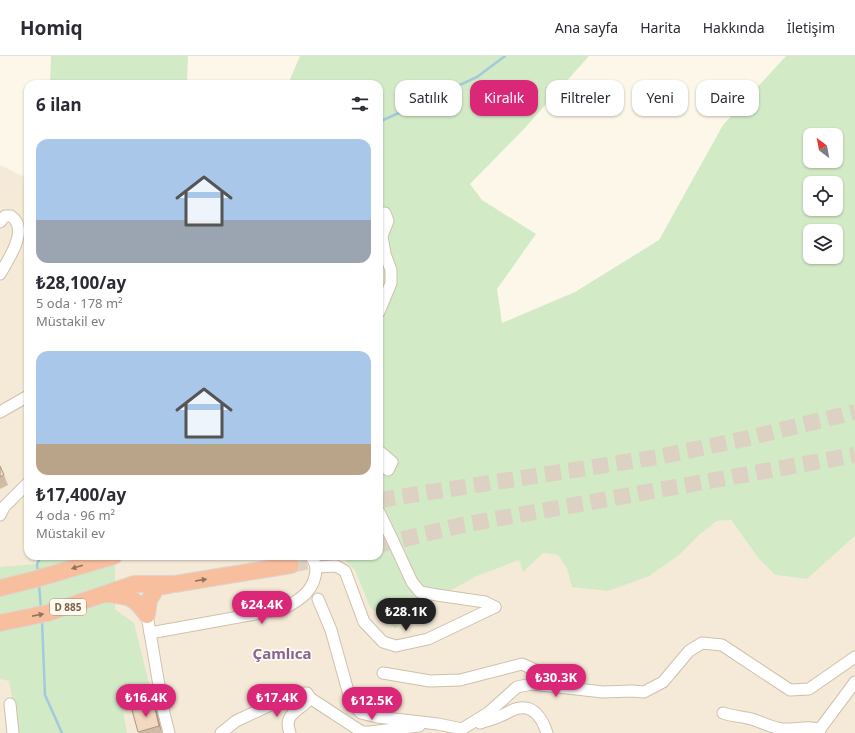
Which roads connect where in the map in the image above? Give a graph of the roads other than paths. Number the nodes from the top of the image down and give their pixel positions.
1 (385, 213) dead end
2 (0, 222) edge
3 (383, 234) edge
4 (383, 242) edge
5 (0, 274) edge
6 (383, 302) edge
7 (24, 398) edge
8 (0, 412) edge
9 (383, 454) edge
10 (383, 467) edge
11 (24, 487) edge
12 (0, 516) edge
13 (383, 520) edge
14 (100, 560) edge
15 (313, 560) edge
16 (291, 565) tunnel mouth
17 (316, 567) junction
18 (175, 584) junction
19 (0, 588) edge
20 (105, 594) junction
21 (318, 599) dead end
22 (147, 615) junction
23 (0, 623) edge
24 (150, 633) junction
25 (855, 657) edge
26 (383, 673) dead end
27 (855, 682) edge
28 (580, 690) junction
29 (310, 698) junction
30 (10, 704) dead end
31 (723, 713) dead end
32 (438, 724) junction
33 (462, 729) junction
34 (818, 732) edge
35 (13, 733) edge
36 (169, 733) edge
37 (221, 733) edge
38 (290, 733) edge
39 (548, 733) edge

1 - 3 street
2 - 5 street
4 - 6 street
7 - 8 street
9 - 10 street
11 - 12 street
13 - 17 street
14 -> 19 highway
15 - 17 street
18 -> 16 highway, D 885
17 - 24 street
18 - 20 highway, D 885
18 - 22 highway
20 - 22 highway
23 -> 20 highway, D 885
21 - 32 street
22 - 24 street
24 - 36 street
25 - 28 street
26 - 28 street
27 - 34 street
28 - 33 street
29 - 32 street
29 - 37 street
29 - 38 street
30 - 35 street
31 - 34 street
32 - 33 street
33 - 39 street

